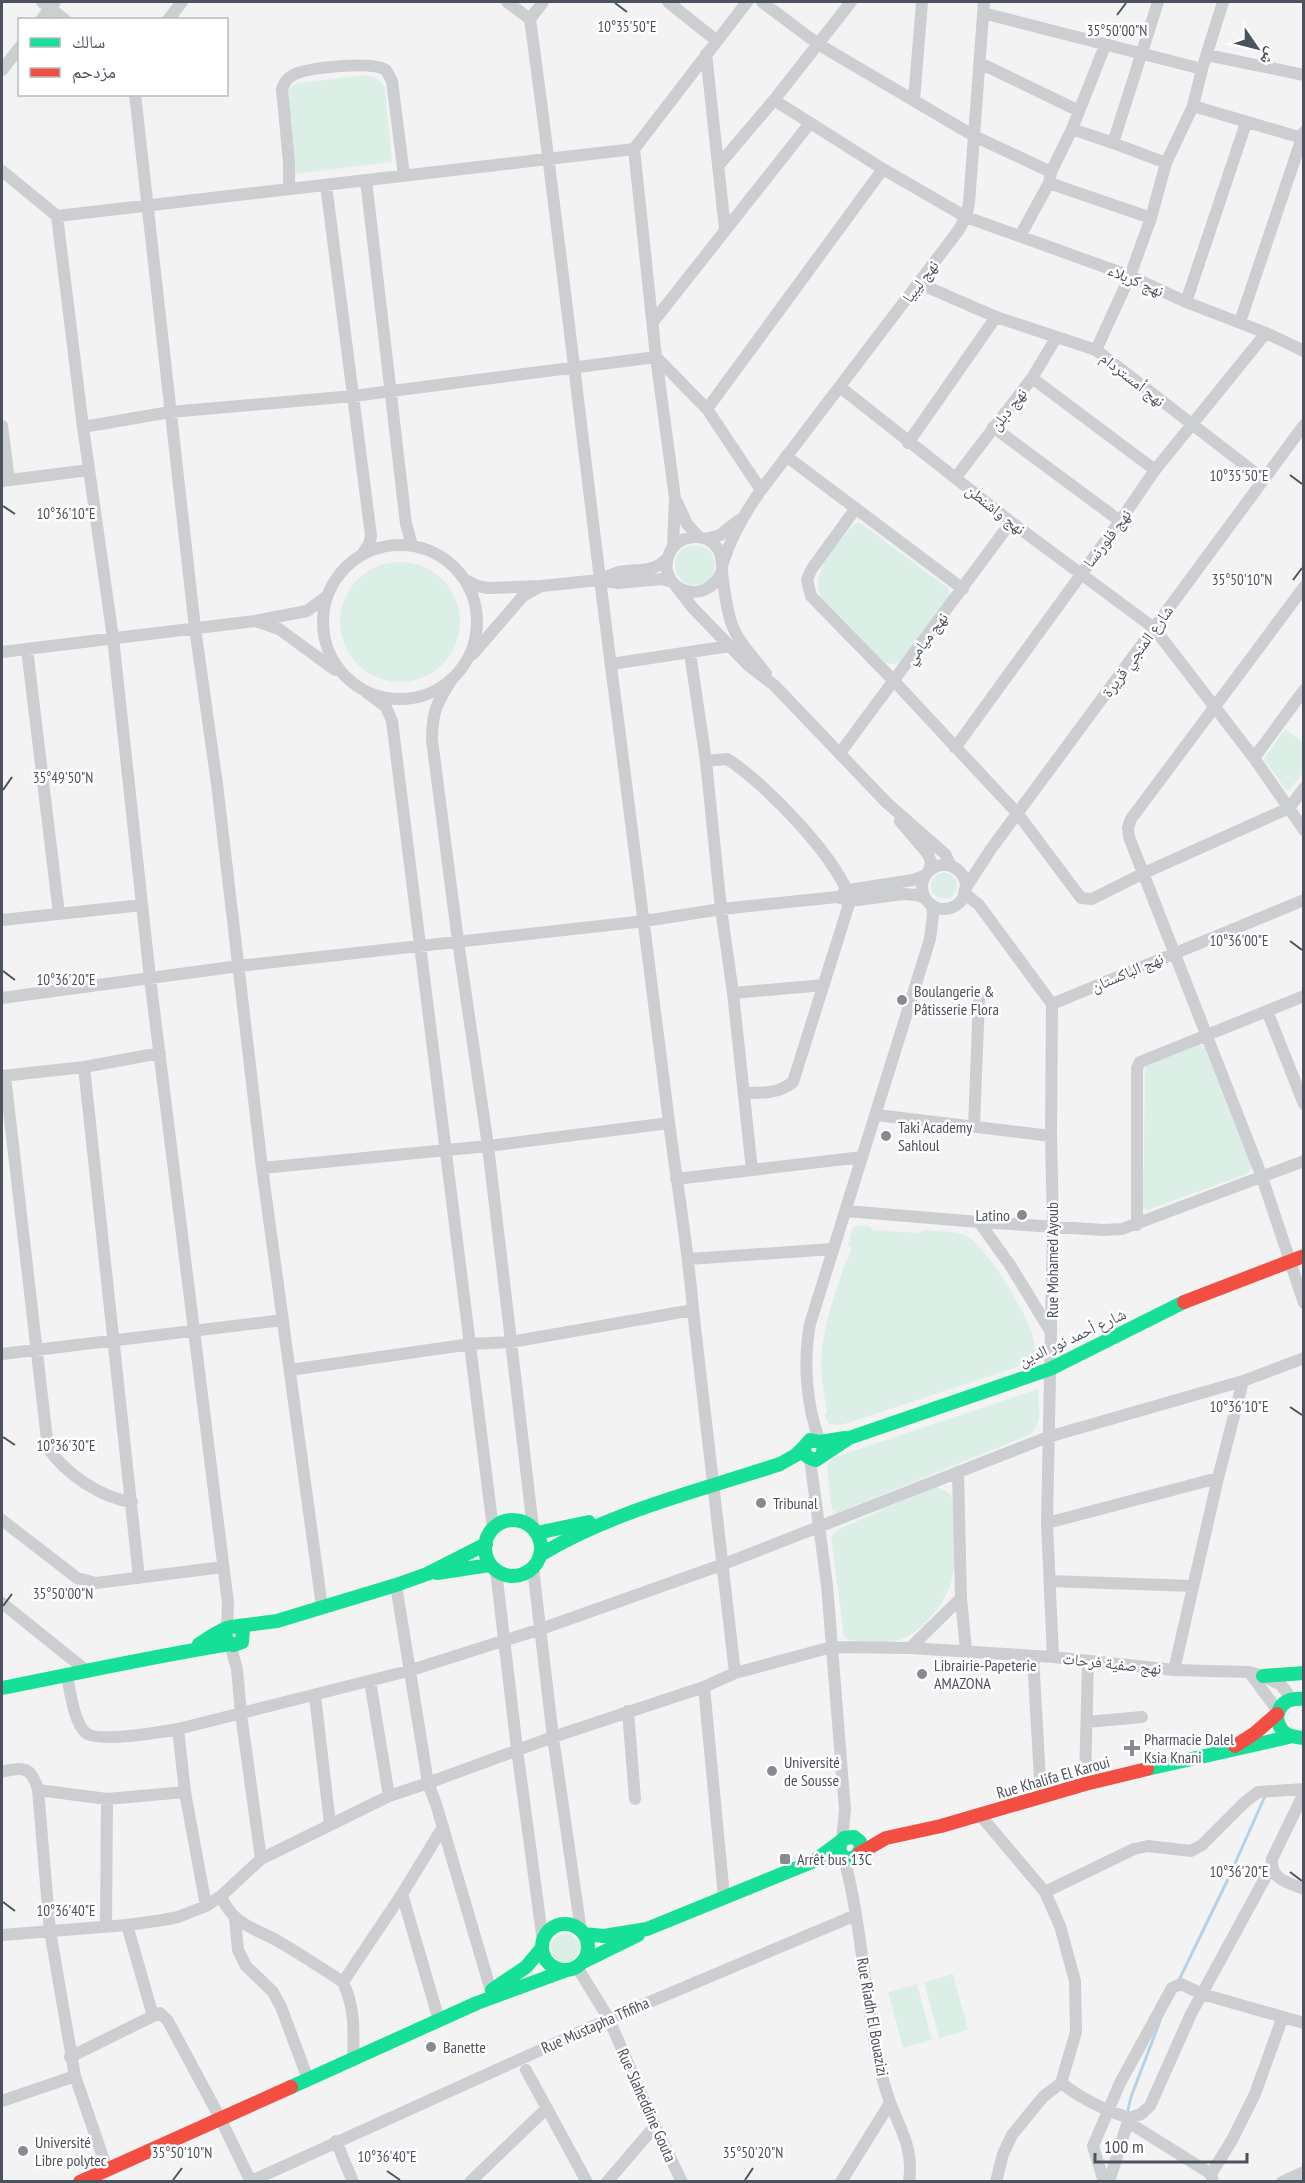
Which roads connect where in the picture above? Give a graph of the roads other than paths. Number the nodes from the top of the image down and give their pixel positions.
1 (182, 2) edge
2 (507, 2) edge
3 (543, 2) edge
4 (668, 2) edge
5 (747, 2) edge
6 (762, 2) edge
7 (851, 2) edge
8 (922, 2) edge
9 (1158, 2) edge
10 (1223, 2) edge
11 (49, 4) edge
12 (984, 7) edge
13 (42, 18) edge
14 (63, 18) edge
15 (170, 18) edge
16 (530, 19) junction
17 (717, 41) junction
18 (1106, 43) junction
19 (818, 44) junction
20 (18, 50) edge
21 (706, 54) junction
22 (1143, 55) junction
23 (1207, 55) junction
24 (980, 63) junction
25 (1202, 69) junction
26 (2, 70) edge
27 (1304, 75) edge
28 (135, 96) edge
29 (774, 100) junction
30 (914, 100) junction
31 (1193, 106) junction
32 (1079, 111) junction
33 (810, 123) junction
34 (1246, 123) junction
35 (1072, 129) junction
36 (1303, 135) edge
37 (974, 136) junction
38 (1113, 143) junction
39 (634, 149) junction
40 (549, 159) junction
41 (1167, 163) junction
42 (718, 165) junction
43 (883, 169) junction
44 (2, 171) edge
45 (404, 176) junction
46 (1050, 178) junction
47 (366, 180) junction
48 (326, 185) junction
49 (289, 189) junction
50 (147, 206) junction
51 (57, 216) junction
52 (966, 217) junction
53 (1151, 218) junction
54 (725, 229) junction
55 (1020, 236) junction
56 (1130, 276) junction
57 (918, 284) junction
58 (1186, 302) junction
59 (996, 317) junction
60 (653, 322) junction
61 (1240, 322) junction
62 (1266, 333) junction
63 (1056, 338) junction
64 (1096, 350) junction
65 (1304, 351) edge
66 (656, 357) junction
67 (573, 369) junction
68 (1032, 378) junction
69 (840, 387) junction
70 (391, 391) junction
71 (353, 396) junction
72 (707, 408) junction
73 (170, 412) junction
74 (1192, 424) junction
75 (1304, 425) edge
76 (2, 426) edge
77 (83, 427) junction
78 (993, 427) junction
79 (908, 442) junction
80 (786, 456) junction
81 (89, 470) junction
82 (1155, 470) junction
83 (956, 477) junction
84 (1263, 479) junction
85 (5, 481) edge
86 (761, 490) junction
87 (675, 498) junction
88 (856, 508) junction
89 (742, 517) junction
90 (1120, 521) junction
91 (1011, 522) junction
92 (703, 538) junction
93 (412, 545) junction
94 (670, 552) junction
95 (363, 553) junction
96 (722, 569) junction
97 (1081, 572) junction
98 (466, 579) junction
99 (599, 580) junction
100 (674, 584) junction
101 (542, 586) junction
102 (1304, 587) edge
103 (963, 588) junction
104 (327, 596) junction
105 (255, 621) junction
106 (195, 628) junction
107 (1154, 628) junction
108 (113, 638) junction
109 (730, 646) junction
110 (27, 649) junction
111 (2, 652) edge
112 (690, 653) junction
113 (465, 664) junction
114 (611, 664) junction
115 (343, 675) junction
116 (452, 679) junction
117 (894, 681) junction
118 (774, 685) junction
119 (1304, 690) edge
120 (366, 692) junction
121 (1215, 706) junction
122 (954, 748) junction
123 (840, 753) junction
124 (1254, 758) junction
125 (706, 761) junction
126 (1304, 788) edge
127 (887, 803) junction
128 (1289, 808) junction
129 (1018, 814) junction
130 (1304, 830) edge
131 (991, 849) junction
132 (954, 868) junction
133 (927, 873) junction
134 (1144, 873) junction
135 (965, 891) junction
136 (849, 896) junction
137 (1304, 900) edge
138 (929, 902) junction
139 (142, 904) junction
140 (951, 907) junction
141 (721, 909) junction
142 (59, 914) junction
143 (2, 920) edge
144 (645, 921) junction
145 (930, 939) junction
146 (458, 940) junction
147 (421, 946) junction
148 (1173, 952) junction
149 (239, 966) junction
150 (150, 978) junction
151 (824, 985) junction
152 (733, 993) junction
153 (1304, 996) edge
154 (2, 998) edge
155 (979, 999) dead end
156 (1052, 1004) junction
157 (1267, 1011) junction
158 (1206, 1035) junction
159 (160, 1053) junction
160 (84, 1067) junction
161 (3, 1076) edge
162 (744, 1093) junction
163 (1304, 1104) edge
164 (877, 1115) junction
165 (669, 1123) junction
166 (974, 1126) junction
167 (1051, 1136) junction
168 (488, 1146) junction
169 (446, 1149) junction
170 (862, 1157) junction
171 (1304, 1161) edge
172 (261, 1168) junction
173 (752, 1170) junction
174 (1262, 1177) junction
175 (676, 1179) junction
176 (846, 1211) junction
177 (979, 1222) junction
178 (1137, 1225) junction
179 (1053, 1228) junction
180 (832, 1249) junction
181 (1304, 1256) edge
182 (689, 1259) junction
183 (1290, 1261) junction
184 (1304, 1303) edge
185 (693, 1310) junction
186 (283, 1320) junction
187 (194, 1331) junction
188 (1051, 1334) junction
189 (114, 1340) junction
190 (511, 1342) junction
191 (471, 1344) junction
192 (37, 1350) junction
193 (2, 1354) edge
194 (1304, 1358) edge
195 (1050, 1369) junction
196 (290, 1370) junction
197 (1243, 1381) junction
198 (812, 1418) junction
199 (1048, 1437) junction
200 (849, 1438) junction
201 (820, 1442) junction
202 (812, 1453) junction
203 (958, 1472) junction
204 (1218, 1478) junction
205 (713, 1486) junction
206 (132, 1503) junction
207 (619, 1517) junction
208 (2, 1520) edge
209 (1047, 1523) junction
210 (820, 1526) junction
211 (493, 1529) junction
212 (535, 1531) junction
213 (486, 1544) junction
214 (540, 1555) junction
215 (724, 1564) junction
216 (222, 1567) junction
217 (493, 1568) junction
218 (533, 1568) junction
219 (427, 1574) junction
220 (140, 1578) junction
221 (1050, 1581) junction
222 (396, 1585) junction
223 (1194, 1586) junction
224 (961, 1598) junction
225 (2, 1602) edge
226 (322, 1606) junction
227 (277, 1622) junction
228 (234, 1627) junction
229 (541, 1629) junction
230 (504, 1641) junction
231 (238, 1643) junction
232 (832, 1647) junction
233 (910, 1648) junction
234 (184, 1651) junction
235 (966, 1651) junction
236 (1033, 1657) junction
237 (1053, 1657) junction
238 (1088, 1662) junction
239 (1174, 1670) junction
240 (408, 1671) junction
241 (88, 1672) junction
242 (1249, 1672) junction
243 (735, 1673) junction
244 (1304, 1673) edge
245 (67, 1676) junction
246 (1263, 1676) junction
247 (1304, 1680) edge
248 (370, 1681) junction
249 (704, 1687) junction
250 (2, 1688) edge
251 (315, 1696) junction
252 (1296, 1698) edge
253 (628, 1711) junction
254 (1277, 1712) junction
255 (241, 1714) junction
256 (1142, 1717) dead end
257 (1087, 1722) junction
258 (178, 1730) junction
259 (553, 1737) junction
260 (1289, 1737) junction
261 (1304, 1738) edge
262 (517, 1749) junction
263 (1230, 1749) junction
264 (2, 1772) edge
265 (428, 1783) junction
266 (1085, 1784) junction
267 (38, 1790) junction
268 (1304, 1791) edge
269 (185, 1792) junction
270 (389, 1796) junction
271 (1041, 1797) junction
272 (107, 1799) junction
273 (635, 1799) dead end
274 (980, 1815) junction
275 (330, 1824) junction
276 (443, 1827) junction
277 (886, 1838) junction
278 (846, 1839) junction
279 (854, 1855) junction
280 (261, 1859) junction
281 (814, 1861) junction
282 (1271, 1867) junction
283 (1304, 1889) edge
284 (1045, 1892) junction
285 (402, 1894) junction
286 (221, 1896) junction
287 (724, 1898) junction
288 (206, 1906) junction
289 (856, 1916) junction
290 (235, 1918) junction
291 (127, 1925) junction
292 (106, 1927) junction
293 (648, 1929) junction
294 (50, 1931) junction
295 (582, 1933) junction
296 (2, 1935) edge
297 (543, 1945) junction
298 (576, 1966) junction
299 (343, 1982) junction
300 (491, 1991) junction
301 (1202, 1994) junction
302 (477, 2002) junction
303 (153, 2016) junction
304 (609, 2019) junction
305 (1282, 2019) junction
306 (439, 2020) junction
307 (1304, 2023) edge
308 (70, 2057) junction
309 (353, 2059) junction
310 (526, 2070) dead end
311 (75, 2076) junction
312 (308, 2079) junction
313 (1061, 2083) junction
314 (2, 2101) edge
315 (890, 2103) junction
316 (547, 2108) junction
317 (1108, 2112) junction
318 (220, 2118) junction
319 (1129, 2120) junction
320 (654, 2126) junction
321 (336, 2141) junction
322 (107, 2169) junction
323 (1304, 2172) edge
324 (1212, 2178) edge
325 (80, 2181) edge
326 (250, 2181) edge
327 (353, 2181) edge
328 (470, 2181) edge
329 (587, 2181) edge
330 (607, 2181) edge
331 (682, 2181) edge
332 (841, 2181) edge
333 (909, 2181) edge
334 (996, 2181) edge
335 (1104, 2181) edge
336 (1109, 2181) edge
337 (1282, 2181) edge

1 - 15 street
2 - 16 street
3 - 16 street
4 - 17 street
5 - 17 street
6 - 19 street
7 - 19 street
8 - 30 street
9 - 22 street
10 - 23 street
11 - 13 street
11 - 14 street
12 - 18 street
12 - 24 street, نهج ليبيا
16 - 40 street
17 - 21 street
18 - 22 street
18 - 32 street
19 - 29 street
19 - 30 street
20 - 26 street
21 - 39 street
21 - 42 street
22 - 25 street
22 - 38 street
23 - 25 street
23 - 27 street
24 - 32 street
24 - 37 street, نهج ليبيا
25 - 31 street
28 - 50 street
29 - 33 street, نهج كربلاء
29 - 42 street
30 - 37 street
31 - 34 street
31 - 41 street
32 - 35 street
33 - 43 street, نهج كربلاء
33 - 54 street
34 - 36 street
34 - 58 street
35 - 38 street
35 - 46 street
36 - 61 street
37 - 46 street
37 - 52 street, نهج ليبيا
38 - 41 street
39 - 40 street
39 - 60 street
40 - 45 street
40 - 67 street
41 - 53 street
42 - 54 street
43 - 52 street, نهج كربلاء
43 - 72 street
44 - 51 street
45 - 47 street
45 - 49 street
46 - 53 street
46 - 55 street
47 - 48 street
47 - 70 street
48 - 49 street
48 - 71 street
49 - 50 street
50 - 51 street
50 - 73 street
51 - 77 street
52 - 55 street, نهج كربلاء
52 - 57 street, نهج ليبيا
53 - 56 street
54 - 60 street
55 - 56 street, نهج كربلاء
56 - 58 street, نهج كربلاء
56 - 64 street
57 - 59 street, نهج أمستردام
57 - 69 street, نهج ليبيا
58 - 61 street, نهج كربلاء
59 - 63 street, نهج أمستردام
59 - 79 street
60 - 66 street
61 - 62 street, نهج كربلاء
62 - 65 street, نهج كربلاء
62 - 74 street, نهج فلورنسا
63 - 64 street, نهج أمستردام
63 - 68 street, نهج دبلن
64 - 74 street, نهج أمستردام
66 - 67 street
66 - 72 street
66 - 87 street
67 - 70 street
67 - 99 street
68 - 78 street, نهج دبلن
68 - 82 street
69 - 79 street, نهج واشنطن
69 - 80 street, نهج ليبيا
70 - 71 street
70 - 93 street
71 - 73 street
71 - 95 street
72 - 86 street
73 - 77 street
73 - 106 street
74 - 82 street, نهج فلورنسا
74 - 84 street, نهج أمستردام
75 - 84 street, شارع المنجي قريرة
76 - 85 street
77 - 81 street
78 - 83 street, نهج دبلن
78 - 90 street
79 - 83 street, نهج واشنطن
80 - 86 street, نهج ليبيا
80 - 88 street
81 - 85 street
81 - 108 street
82 - 90 street, نهج فلورنسا
83 - 91 street, نهج واشنطن
84 - 107 street, شارع المنجي قريرة
86 - 89 street, نهج ليبيا
87 - 92 street
87 - 94 street
88 - 103 street
88 - 117 street
89 - 92 street, نهج ليبيا
89 - 96 street, نهج ليبيا
90 - 97 street, نهج فلورنسا
91 - 97 street, نهج واشنطن
91 - 103 street, نهج ميامي
92 - 94 street
92 - 96 street
93 - 95 street
93 - 98 street
94 - 99 street
94 - 100 street
95 - 104 street
96 - 100 street
96 - 118 street
97 - 107 street, نهج واشنطن
97 - 122 street, نهج فلورنسا
98 - 101 street
98 - 113 street
99 - 100 street
99 - 101 street
99 - 114 street
100 - 109 street
101 - 113 street
102 - 121 street
103 - 117 street, نهج ميامي
104 - 105 street
104 - 115 street
105 - 106 street
105 - 115 street
106 - 108 street
106 - 149 street
107 - 121 street, نهج واشنطن
107 - 129 street, شارع المنجي قريرة
108 - 110 street
108 - 139 street
109 - 112 street
109 - 118 street
110 - 111 street
110 - 142 street
112 - 114 street
112 - 125 street
113 - 116 street
114 - 144 street
115 - 120 street
116 - 120 street
116 - 146 street
117 - 122 street
117 - 123 street, نهج ميامي
118 - 123 street
119 - 124 street
120 - 147 street
121 - 124 street, نهج واشنطن
121 - 134 street
122 - 129 street
123 - 127 street
124 - 128 street, نهج واشنطن
125 - 136 street
125 - 141 street
126 - 128 street
127 - 132 street
127 - 133 street
128 - 130 street, نهج واشنطن
128 - 134 street
129 - 131 street, شارع المنجي قريرة
129 - 134 street
131 - 132 street, شارع المنجي قريرة
131 - 135 street, شارع المنجي قريرة
132 - 133 street
132 - 135 street
133 - 136 street
133 - 138 street
134 - 148 street
135 - 140 street
135 - 156 street
136 - 138 street
136 - 141 street
136 - 151 street
137 - 148 street, نهج الباكستان
138 - 140 street
138 - 145 street
139 - 142 street
139 - 150 street
140 - 145 street
141 - 144 street
141 - 152 street
142 - 143 street
144 - 146 street
144 - 165 street
145 - 164 street
146 - 147 street
146 - 168 street
147 - 149 street
147 - 169 street
148 - 156 street, نهج الباكستان
148 - 158 street
149 - 150 street
149 - 172 street
150 - 154 street
150 - 159 street
151 - 152 street
151 - 162 street
152 - 162 street
153 - 157 street
155 - 166 street
156 - 167 street, Rue Mohamed Ayoub
157 - 158 street
157 - 163 street
158 - 174 street
158 - 178 street
159 - 160 street
159 - 187 street
160 - 161 street
160 - 189 street
161 - 192 street
162 - 173 street
164 - 166 street
164 - 170 street
165 - 168 street
165 - 175 street
166 - 167 street
167 - 179 street, Rue Mohamed Ayoub
168 - 169 street
168 - 190 street
169 - 172 street
169 - 191 street
170 - 173 street
170 - 176 street
171 - 174 street
172 - 186 street
173 - 175 street
174 - 178 street
174 - 183 street
175 - 182 street
176 - 177 street
176 - 180 street
177 - 179 street
177 - 188 street
178 - 179 street
179 - 188 street, Rue Mohamed Ayoub
180 - 182 street
180 - 198 street
181 - 183 street, شارع أحمد نور الدين
182 - 185 street
183 - 184 street
183 - 195 street, شارع أحمد نور الدين
185 - 190 street
185 - 205 street
186 - 187 street
186 - 196 street
187 - 189 street
187 - 216 street
188 - 195 street, Rue Mohamed Ayoub
189 - 192 street
189 - 206 street
190 - 191 street
190 - 212 street
191 - 196 street
191 - 211 street
192 - 193 street
192 - 206 street
194 - 197 street
195 - 199 street, Rue Mohamed Ayoub
195 - 200 street, شارع أحمد نور الدين
196 - 226 street
197 - 199 street
197 - 204 street
198 - 201 street
198 - 202 street
199 - 203 street
199 - 209 street, Rue Mohamed Ayoub
200 - 201 street, شارع أحمد نور الدين
200 - 202 street, شارع أحمد نور الدين
201 - 202 street, شارع أحمد نور الدين
202 - 205 street, شارع أحمد نور الدين
202 - 210 street
203 - 210 street
203 - 224 street
204 - 209 street
204 - 223 street
205 - 207 street, شارع أحمد نور الدين
205 - 215 street
206 - 220 street
207 - 212 street
207 - 214 street
208 - 220 street
209 - 221 street, Rue Mohamed Ayoub
210 - 215 street
210 - 232 street
211 - 212 street
211 - 213 street
212 - 214 street
213 - 217 street
213 - 219 street
214 - 218 street
215 - 229 street
215 - 243 street
216 - 220 street
216 - 228 street
217 - 218 street
217 - 219 street
217 - 230 street
218 - 229 street
219 - 222 street
221 - 223 street
221 - 237 street, Rue Mohamed Ayoub
222 - 226 street
222 - 240 street
223 - 239 street
224 - 233 street
224 - 235 street
225 - 241 street
226 - 227 street
227 - 228 street
227 - 231 street
228 - 231 street
228 - 234 street
229 - 230 street
229 - 259 street
230 - 240 street
230 - 262 street
231 - 234 street
231 - 255 street
232 - 233 street, نهج صفية فرحات
232 - 243 street, نهج صفية فرحات
232 - 278 street
233 - 235 street, نهج صفية فرحات
234 - 241 street
235 - 236 street, نهج صفية فرحات
236 - 237 street, نهج صفية فرحات
236 - 271 street
237 - 238 street, نهج صفية فرحات
238 - 239 street, نهج صفية فرحات
238 - 257 street
239 - 242 street, نهج صفية فرحات
240 - 248 street
240 - 265 street
241 - 245 street
242 - 246 street, نهج صفية فرحات
242 - 254 street
243 - 249 street, نهج صفية فرحات
244 - 246 street
245 - 250 street
245 - 258 street
246 - 252 street, نهج صفية فرحات
247 - 252 street, Rue Khalifa El Karoui
248 - 251 street
248 - 270 street
249 - 253 street, نهج صفية فرحات
249 - 287 street
251 - 255 street
251 - 275 street
252 - 254 street, Rue Khalifa El Karoui
253 - 259 street, نهج صفية فرحات
253 - 273 street
254 - 260 street
254 - 263 street, Rue Khalifa El Karoui
255 - 258 street
255 - 280 street
256 - 257 street
257 - 266 street
258 - 269 street
259 - 262 street, نهج صفية فرحات
259 - 295 street
260 - 261 street, Rue Khalifa El Karoui
260 - 263 street, Rue Khalifa El Karoui
262 - 265 street, نهج صفية فرحات
262 - 297 street
263 - 266 street, Rue Khalifa El Karoui
264 - 267 street
265 - 270 street, نهج صفية فرحات
265 - 276 street
266 - 271 street, Rue Khalifa El Karoui
267 - 272 street
267 - 294 street
268 - 282 street
268 - 284 street
269 - 272 street
269 - 288 street
270 - 275 street, نهج صفية فرحات
271 - 274 street, Rue Khalifa El Karoui
272 - 292 street
274 - 277 street, Rue Khalifa El Karoui
274 - 284 street
275 - 280 street, نهج صفية فرحات
276 - 285 street
276 - 300 street
277 - 278 street, Rue Khalifa El Karoui
277 - 279 street, Rue Khalifa El Karoui
278 - 279 street
278 - 279 street
278 - 281 street, Rue Khalifa El Karoui
279 - 281 street, Rue Khalifa El Karoui
279 - 289 street, Rue Riadh El Bouazizi
280 - 286 street, نهج صفية فرحات
281 - 287 street, Rue Khalifa El Karoui
282 - 283 street
282 - 301 street
284 - 313 street
285 - 299 street
285 - 306 street
286 - 288 street, نهج صفية فرحات
286 - 290 street
287 - 293 street, Rue Khalifa El Karoui
288 - 291 street, نهج صفية فرحات
289 - 304 street, Rue Mustapha Tfifiha
289 - 315 street, Rue Riadh El Bouazizi
290 - 299 street
290 - 312 street
291 - 292 street, نهج صفية فرحات
291 - 303 street
292 - 294 street, نهج صفية فرحات
293 - 295 street, Rue Khalifa El Karoui
293 - 298 street, Rue Khalifa El Karoui
294 - 296 street, نهج صفية فرحات
294 - 308 street
295 - 297 street
295 - 298 street
297 - 298 street
297 - 300 street
298 - 302 street, Rue Khalifa El Karoui
298 - 304 street, Rue Slaheddine Gouta
299 - 309 street
300 - 302 street
301 - 305 street
301 - 317 street
301 - 319 street
302 - 306 street
303 - 308 street
303 - 318 street
304 - 320 street, Rue Slaheddine Gouta
304 - 321 street, Rue Mustapha Tfifiha
305 - 307 street
305 - 324 street
306 - 309 street
308 - 311 street
309 - 312 street
310 - 316 street
311 - 314 street
311 - 322 street
312 - 318 street
313 - 317 street
313 - 334 street
315 - 332 street
315 - 333 street, Rue Riadh El Bouazizi
316 - 328 street
316 - 329 street
317 - 319 street
317 - 335 street
318 - 322 street
318 - 326 street
319 - 324 street
319 - 336 street
320 - 330 street
320 - 331 street, Rue Slaheddine Gouta
321 - 326 street, Rue Mustapha Tfifiha
321 - 327 street
322 - 325 street
323 - 337 street

